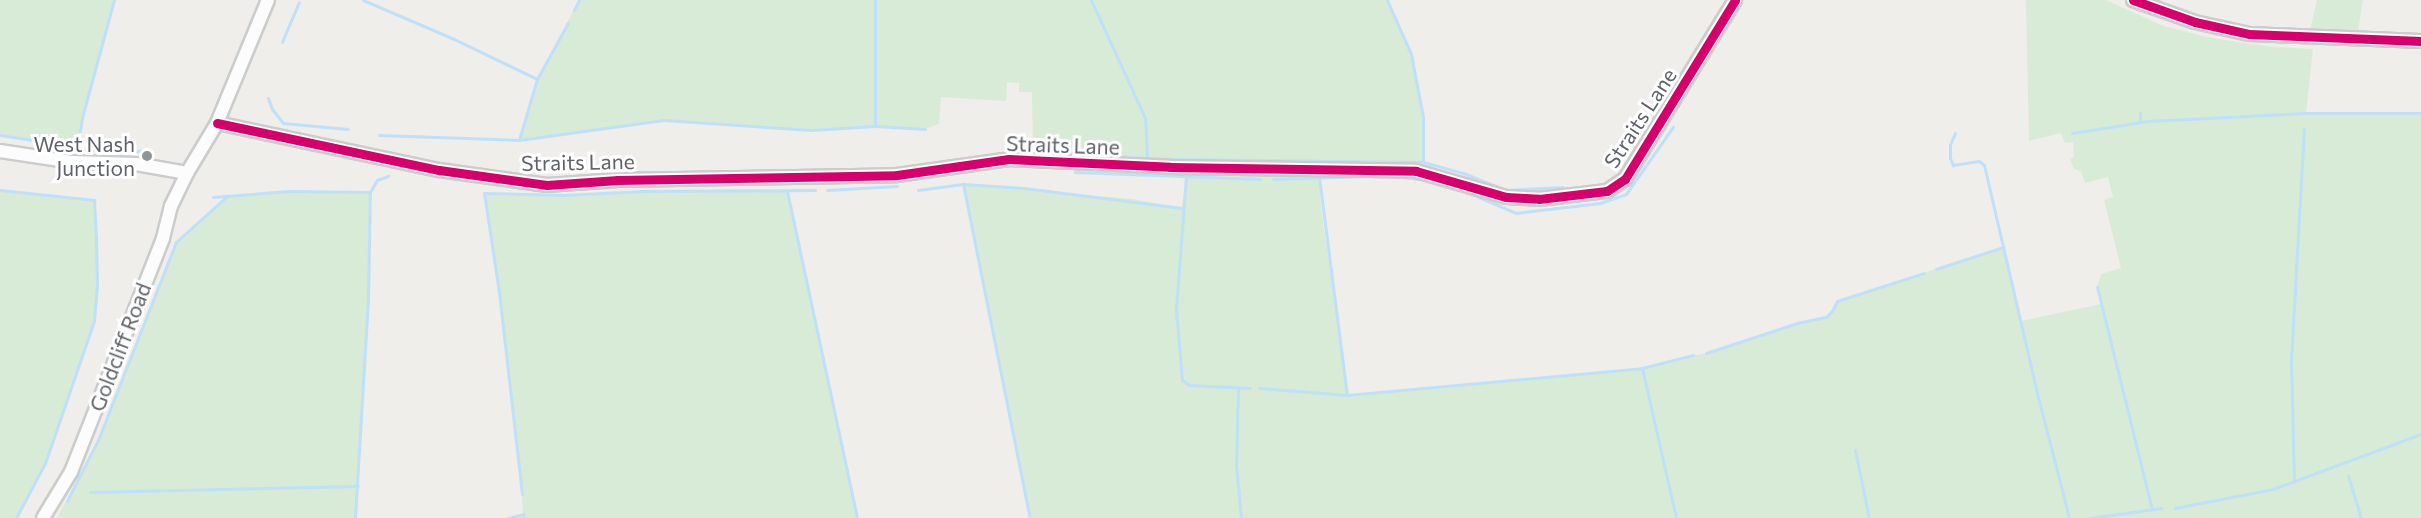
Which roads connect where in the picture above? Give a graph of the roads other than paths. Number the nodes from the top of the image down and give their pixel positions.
1 (268, 0) edge
2 (1735, 0) edge
3 (2133, 0) edge
4 (2421, 41) edge
5 (217, 123) junction
6 (0, 151) edge
7 (187, 173) junction
8 (43, 518) edge

1 - 5 street, Goldcliff Road
2 - 5 street, Straits Lane
3 - 4 street
5 - 7 street, Goldcliff Road
6 - 7 street
7 - 8 street, Goldcliff Road

